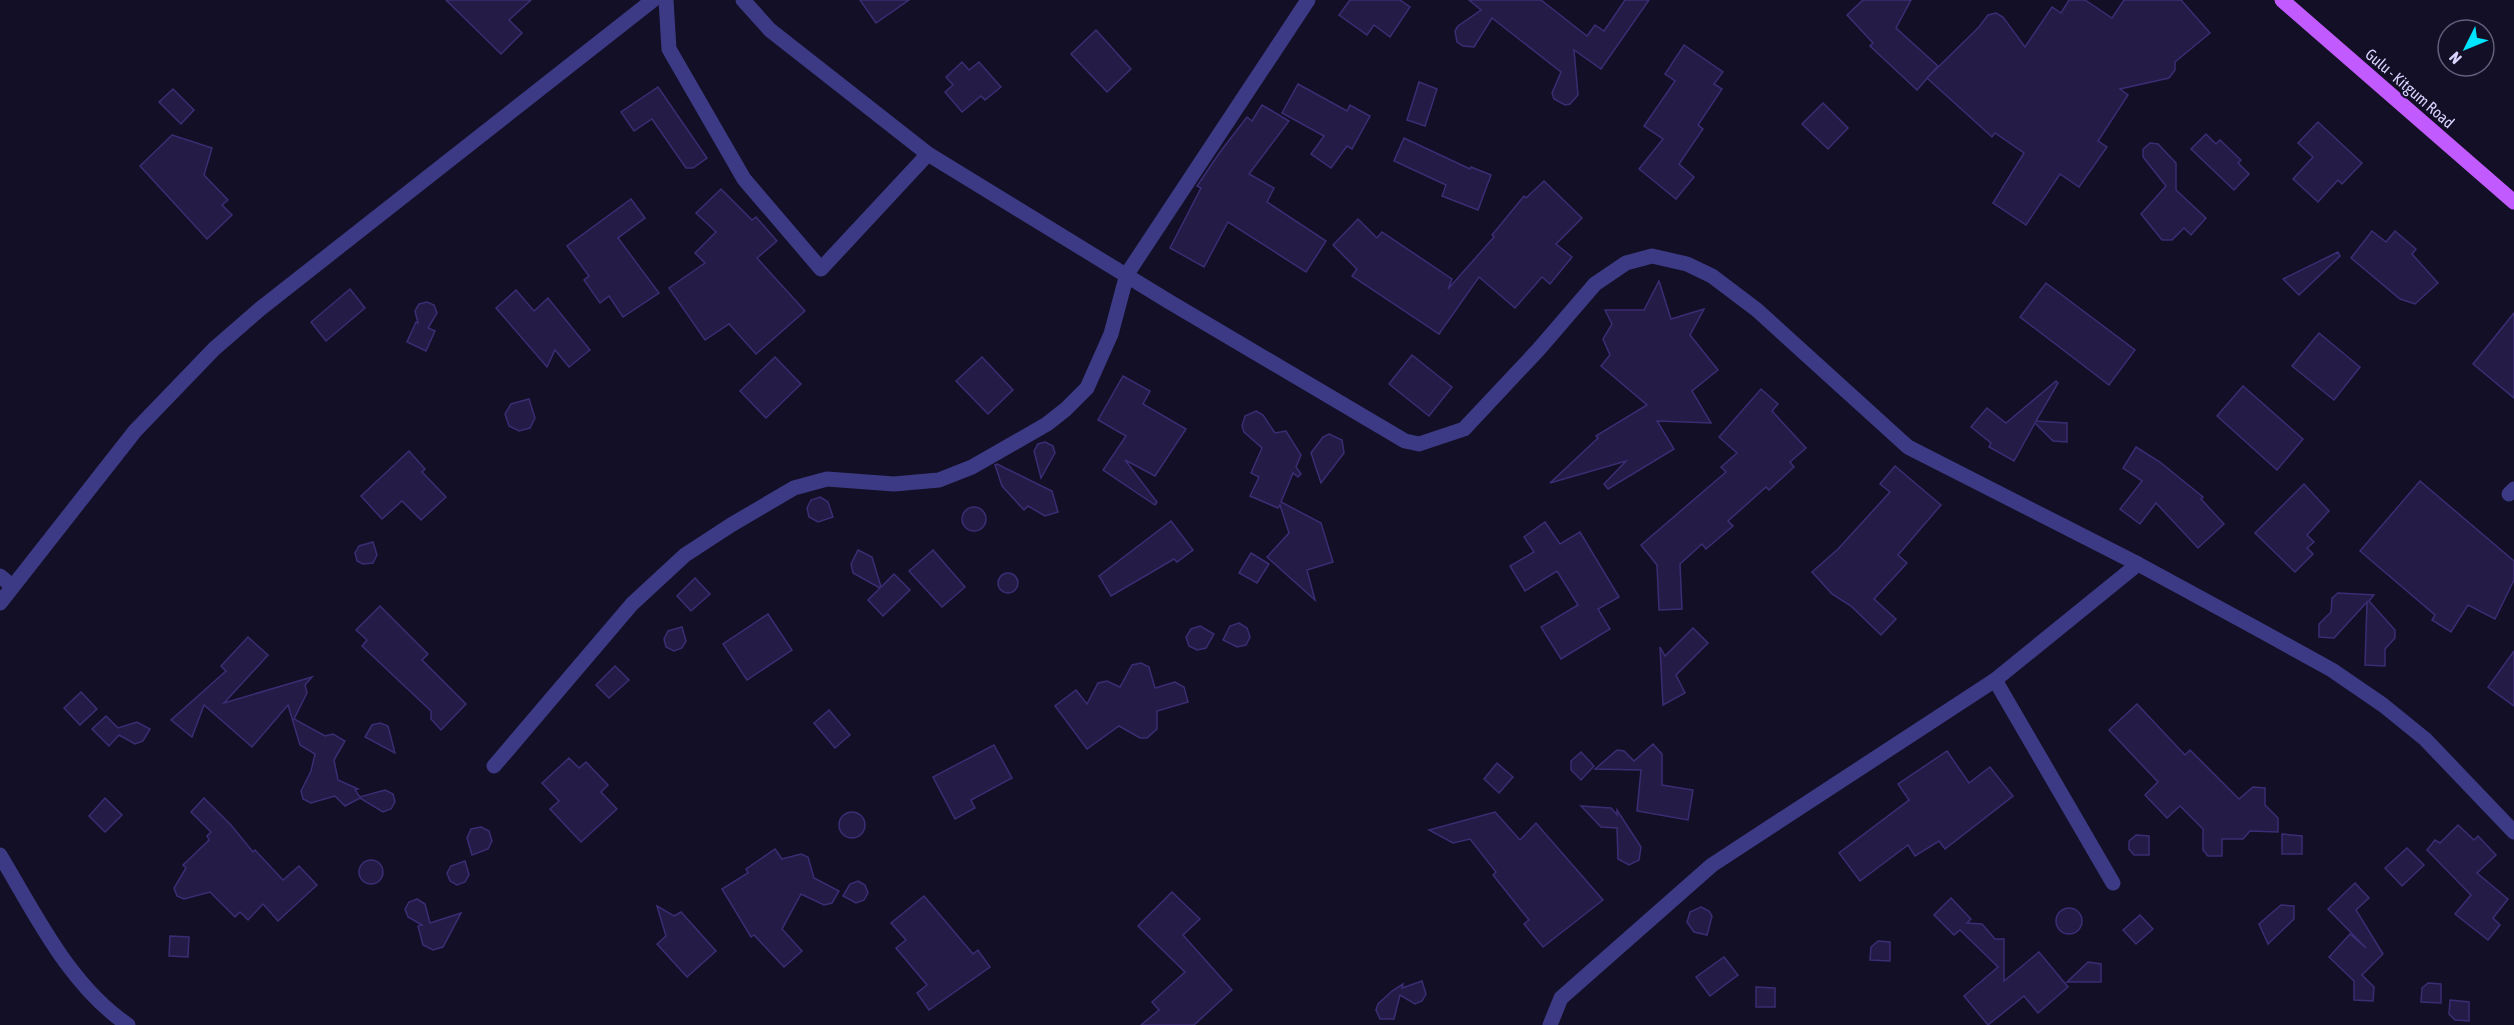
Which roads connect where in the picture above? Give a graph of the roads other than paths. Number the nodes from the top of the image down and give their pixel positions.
1 (653, 0) edge
2 (666, 0) edge
3 (743, 0) edge
4 (1308, 0) edge
5 (2282, 0) edge
6 (928, 154) junction
7 (2514, 202) edge
8 (1127, 274) junction
9 (2138, 564) junction
10 (6, 581) edge
11 (0, 603) edge
12 (1995, 680) junction
13 (494, 766) dead end
14 (2514, 832) edge
15 (0, 855) edge
16 (2113, 883) dead end
17 (128, 1025) edge
18 (1550, 1025) edge

1 - 10 street
2 - 6 street
3 - 6 street
4 - 8 street
5 - 7 main road, Gulu - Kitgum Road
6 - 8 street
8 - 9 street
8 - 13 street
9 - 12 street
9 - 14 street
10 - 11 street
12 - 16 street
12 - 18 street
15 - 17 street

